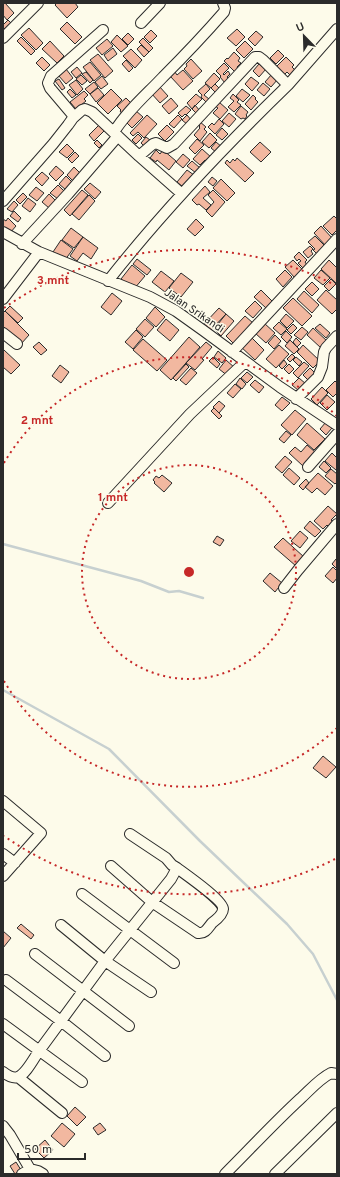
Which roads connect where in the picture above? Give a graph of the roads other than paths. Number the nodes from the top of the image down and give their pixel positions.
1 (38, 3) edge
2 (160, 3) edge
3 (223, 3) edge
4 (141, 23) dead end
5 (337, 29) edge
6 (103, 30) dead end
7 (3, 38) edge
8 (288, 85) junction
9 (73, 118) junction
10 (116, 134) junction
11 (139, 156) junction
12 (182, 194) junction
13 (3, 201) edge
14 (3, 232) edge
15 (337, 239) edge
16 (22, 244) junction
17 (39, 252) junction
18 (108, 281) junction
19 (3, 299) edge
20 (3, 333) edge
21 (337, 336) edge
22 (17, 344) dead end
23 (232, 352) junction
24 (245, 362) junction
25 (296, 399) junction
26 (337, 426) edge
27 (337, 434) edge
28 (308, 467) dead end
29 (108, 503) dead end
30 (337, 524) edge
31 (284, 588) dead end
32 (3, 800) edge
33 (130, 834) dead end
34 (3, 854) edge
35 (15, 864) junction
36 (111, 866) dead end
37 (177, 868) junction
38 (3, 876) edge
39 (82, 894) dead end
40 (152, 902) junction
41 (61, 925) dead end
42 (130, 929) junction
43 (35, 954) dead end
44 (105, 961) junction
45 (174, 963) dead end
46 (6, 980) dead end
47 (84, 990) junction
48 (151, 992) dead end
49 (61, 1021) junction
50 (3, 1024) edge
51 (129, 1026) dead end
52 (39, 1051) junction
53 (105, 1056) dead end
54 (3, 1072) edge
55 (337, 1074) edge
56 (18, 1077) junction
57 (82, 1082) dead end
58 (62, 1113) dead end
59 (337, 1113) edge
60 (3, 1126) edge
61 (26, 1172) edge
62 (43, 1174) edge
63 (225, 1174) edge
64 (275, 1174) edge

1 - 7 street
2 - 4 street
3 - 10 street
5 - 8 street
6 - 9 street
8 - 11 street
8 - 12 street
9 - 10 street
9 - 13 street
10 - 11 street
10 - 16 street
11 - 12 street
12 - 18 street
14 - 16 street, Jalan Srikandi
15 - 23 street
16 - 17 street, Jalan Srikandi
17 - 18 street, Jalan Srikandi
17 - 19 street
18 - 23 street, Jalan Srikandi
20 - 22 street
21 - 25 street
23 - 24 street, Jalan Srikandi
24 - 25 street, Jalan Srikandi
24 - 29 street
25 - 26 street, Jalan Srikandi
27 - 28 street
30 - 31 street
32 - 35 street
33 - 37 street
34 - 35 street
35 - 38 street
36 - 40 street
37 - 40 street
37 - 40 street
39 - 42 street
40 - 42 street
41 - 44 street
42 - 44 street
42 - 45 street
43 - 47 street
44 - 47 street
44 - 48 street
46 - 49 street
47 - 49 street
47 - 51 street
49 - 52 street
49 - 53 street
50 - 52 street
52 - 56 street
52 - 57 street
54 - 56 street
55 - 63 street
56 - 58 street
59 - 64 street
60 - 61 street
61 - 62 street

